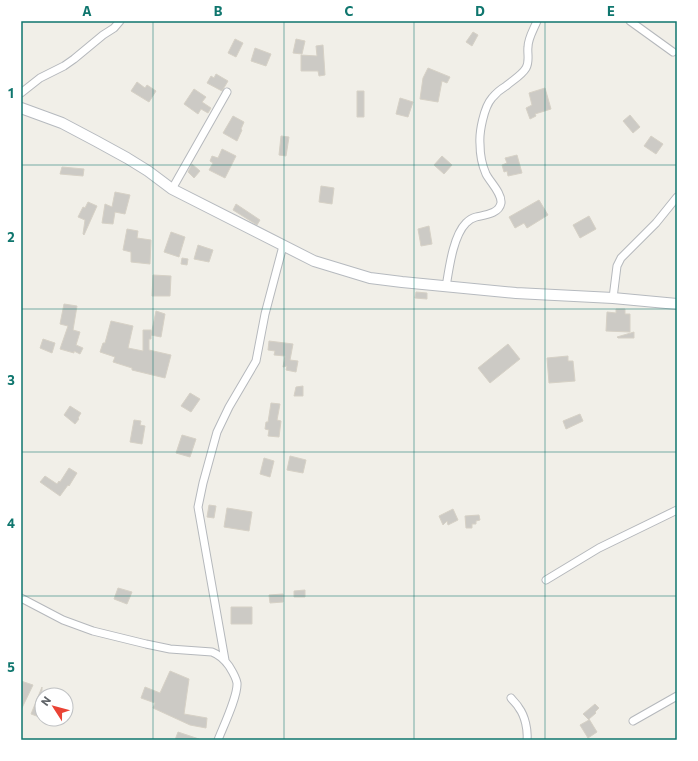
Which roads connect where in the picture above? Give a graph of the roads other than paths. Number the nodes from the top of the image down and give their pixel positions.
1 (120, 21) edge
2 (537, 21) edge
3 (630, 21) edge
4 (673, 52) dead end
5 (227, 92) dead end
6 (21, 93) edge
7 (21, 108) edge
8 (172, 189) junction
9 (677, 197) edge
10 (283, 246) junction
11 (446, 287) junction
12 (613, 298) junction
13 (677, 304) edge
14 (677, 510) edge
15 (546, 580) dead end
16 (21, 598) edge
17 (225, 660) junction
18 (677, 696) edge
19 (510, 698) dead end
20 (633, 721) dead end
21 (218, 740) edge
22 (527, 740) edge

1 - 6 street
2 - 11 street
3 - 4 street
5 - 8 street
7 - 8 street
8 - 10 street
9 - 12 street
10 - 11 street
10 - 17 street
11 - 12 street
12 - 13 street
14 - 15 street
16 - 17 street
17 - 21 street
18 - 20 street
19 - 22 street

